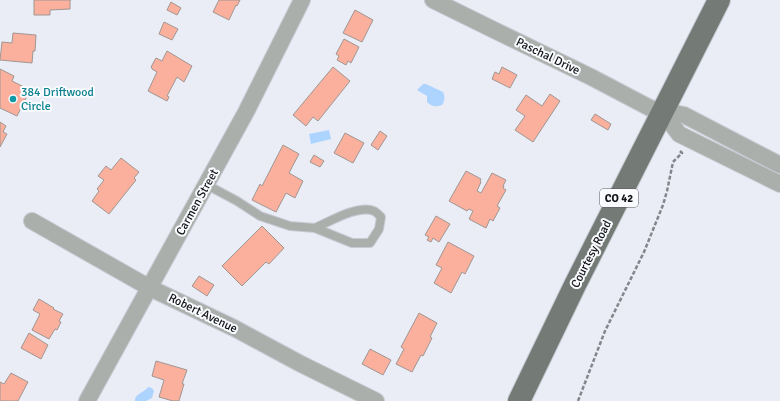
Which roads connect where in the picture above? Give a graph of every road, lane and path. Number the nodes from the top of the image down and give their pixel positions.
1 (302, 0) edge
2 (433, 0) edge
3 (719, 0) edge
4 (662, 111) junction
5 (682, 153) dead end
6 (780, 165) edge
7 (780, 184) edge
8 (207, 185) junction
9 (32, 220) dead end
10 (315, 228) junction
11 (150, 288) junction
12 (88, 401) edge
13 (376, 401) edge
14 (519, 401) edge
15 (578, 401) edge

1 - 8 street, Carmen Street
2 - 4 street, Paschal Drive
3 - 4 main road, Courtesy Road / CO 42
4 - 6 street, Paschal Drive
4 - 7 street
4 - 14 main road, Courtesy Road / CO 42
5 - 15 path
8 - 10 lane
8 - 11 street, Carmen Street
9 - 11 street, Robert Avenue
10 - 10 lane
11 - 12 street, Carmen Street
11 - 13 street, Robert Avenue

